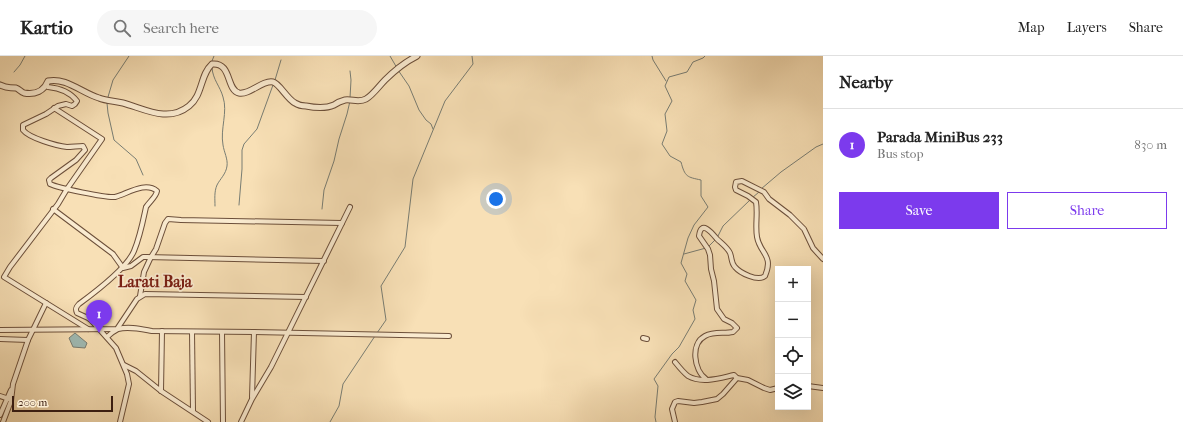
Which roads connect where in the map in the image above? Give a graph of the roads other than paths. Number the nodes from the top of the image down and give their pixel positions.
1 (417, 56) edge
2 (0, 85) edge
3 (46, 85) junction
4 (54, 108) junction
5 (67, 188) junction
6 (350, 207) dead end
7 (53, 209) junction
8 (342, 223) junction
9 (151, 257) junction
10 (823, 259) edge
11 (324, 261) junction
12 (123, 268) junction
13 (140, 296) junction
14 (306, 297) junction
15 (46, 303) junction
16 (34, 329) junction
17 (88, 329) junction
18 (99, 329) junction
19 (117, 329) junction
20 (0, 330) edge
21 (162, 331) junction
22 (192, 332) junction
23 (222, 332) junction
24 (254, 332) junction
25 (287, 333) junction
26 (449, 336) dead end
27 (107, 337) junction
28 (0, 339) edge
29 (28, 340) junction
30 (675, 362) dead end
31 (124, 365) junction
32 (737, 378) junction
33 (706, 379) junction
34 (811, 386) edge
35 (823, 388) edge
36 (775, 389) edge
37 (161, 391) junction
38 (0, 396) edge
39 (252, 399) junction
40 (9, 400) junction
41 (193, 411) junction
42 (0, 414) edge
43 (3, 422) edge
44 (120, 422) edge
45 (208, 422) edge
46 (222, 422) edge
47 (241, 422) edge
48 (675, 422) edge

1 - 3 street
2 - 3 street
3 - 4 street
4 - 5 street
4 - 5 street
5 - 7 street
5 - 12 street
6 - 8 street
7 - 12 street
7 - 15 street
8 - 9 street
8 - 11 street
9 - 11 street
9 - 12 street
9 - 13 street
10 - 33 street
11 - 14 street
12 - 18 street
13 - 14 street
13 - 19 street
14 - 25 street
15 - 16 street
15 - 17 street
16 - 17 street
16 - 20 street
16 - 29 street
17 - 18 street
18 - 19 street
18 - 27 street
19 - 21 street
19 - 27 street
21 - 22 street
21 - 37 street
22 - 23 street
22 - 41 street
23 - 24 street
23 - 46 street
24 - 25 street
24 - 39 street
25 - 26 street
25 - 39 street
27 - 31 street
28 - 29 street
29 - 40 street
30 - 33 street
31 - 37 street
31 - 44 street
32 - 33 street
32 - 36 street
32 - 48 street
34 - 35 street
37 - 41 street
38 - 40 street
39 - 47 street
40 - 42 street
40 - 43 street
41 - 45 street

